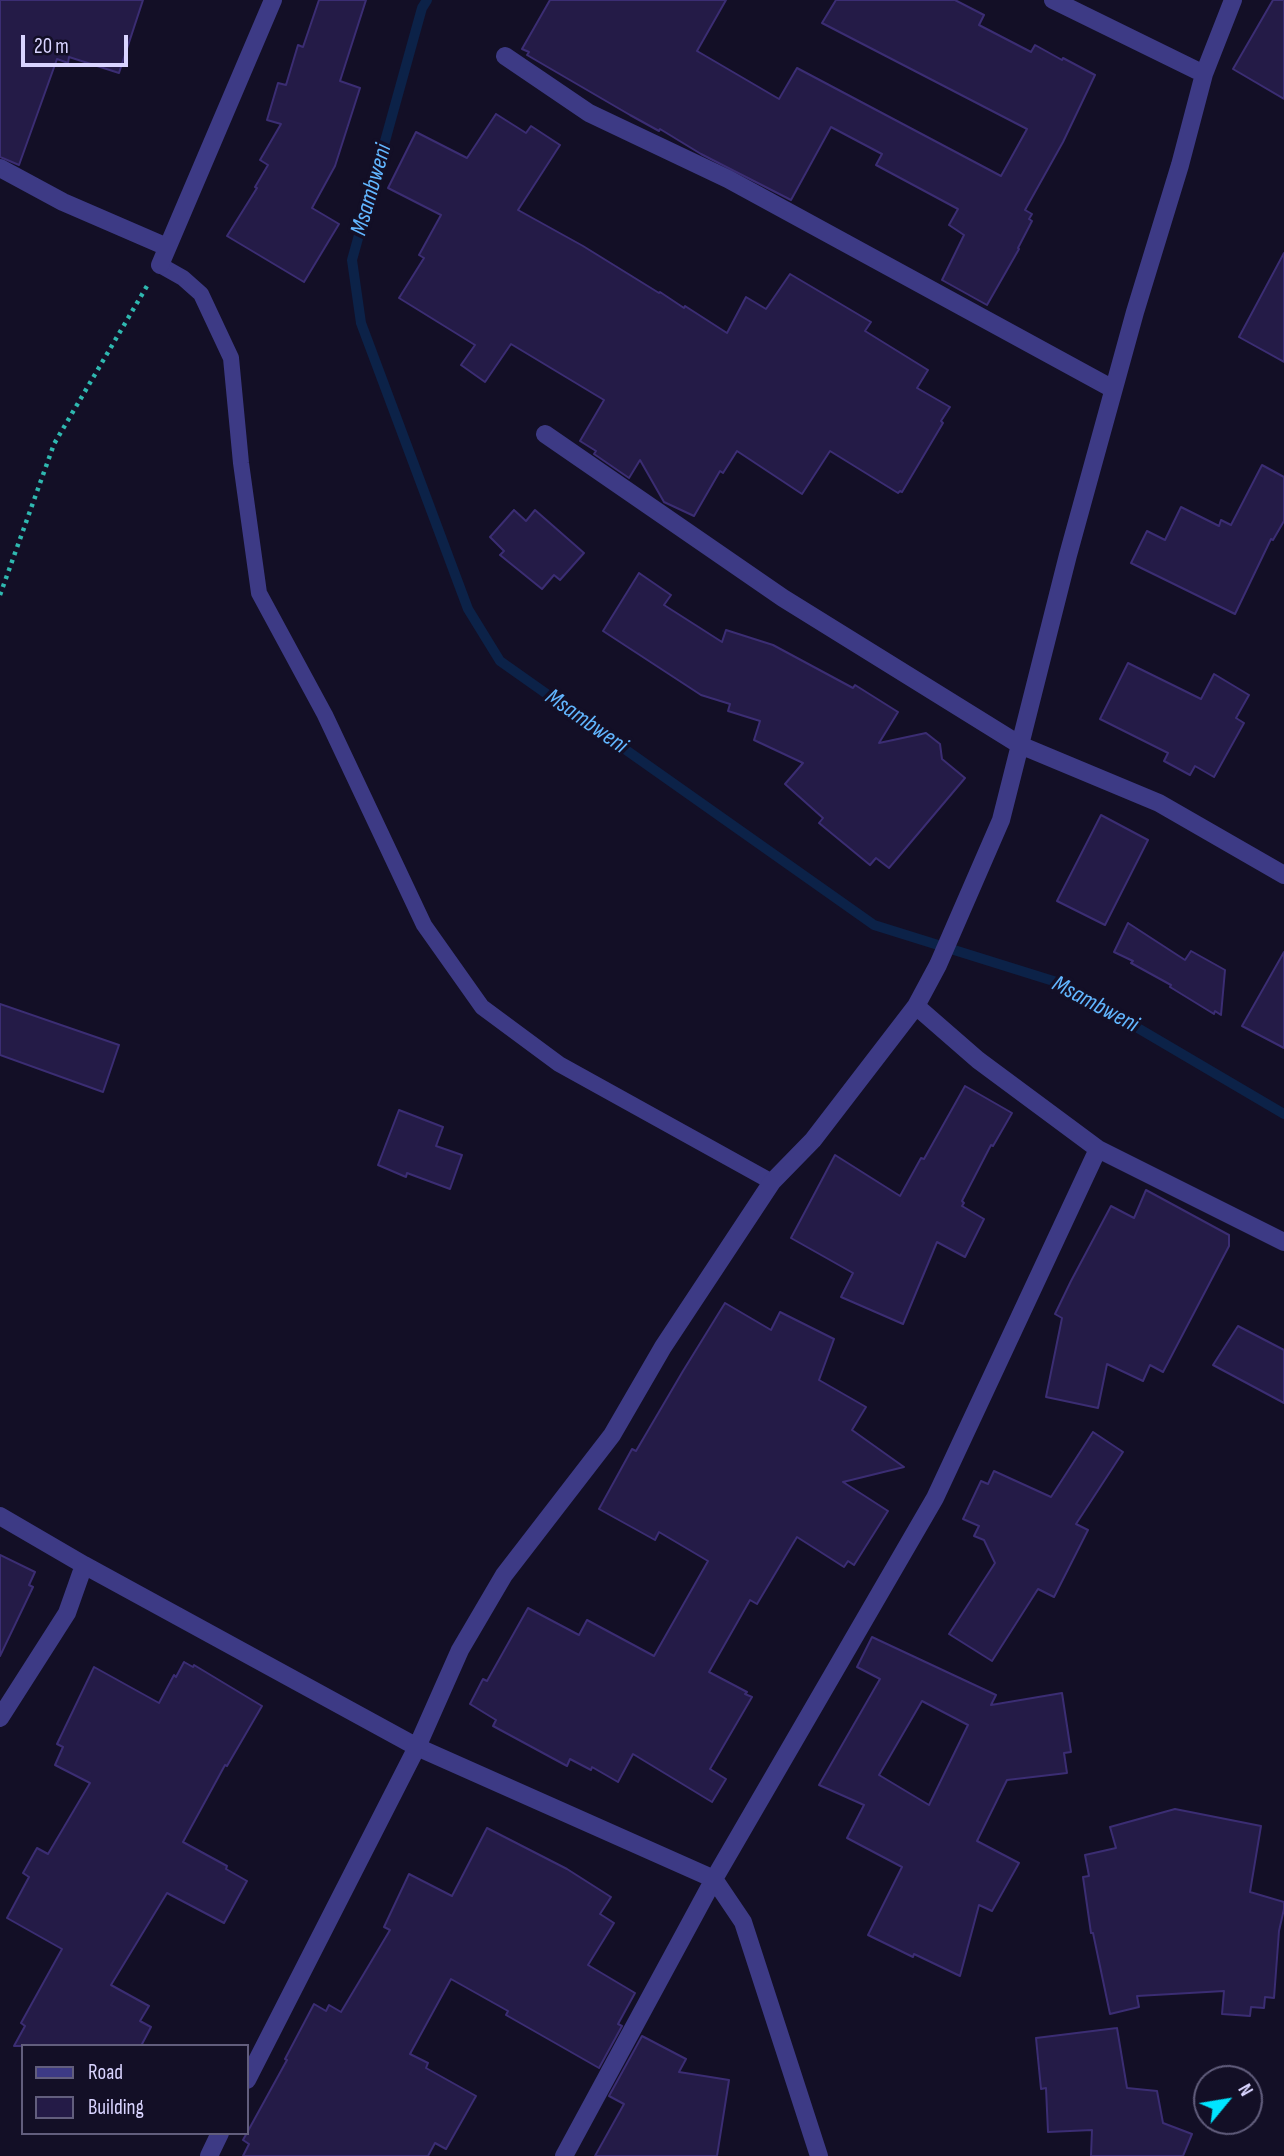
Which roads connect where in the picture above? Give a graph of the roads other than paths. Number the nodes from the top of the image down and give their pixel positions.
1 (273, 0) edge
2 (1053, 0) edge
3 (1233, 0) edge
4 (505, 56) dead end
5 (1204, 74) junction
6 (0, 168) edge
7 (167, 247) junction
8 (160, 265) joint
9 (1113, 389) junction
10 (545, 434) dead end
11 (1020, 745) junction
12 (1284, 876) edge
13 (916, 1006) junction
14 (1098, 1149) junction
15 (772, 1182) junction
16 (1284, 1241) edge
17 (0, 1516) edge
18 (84, 1565) junction
19 (0, 1718) edge
20 (417, 1747) junction
21 (714, 1879) junction
22 (248, 2078) edge
23 (219, 2135) edge
24 (209, 2156) edge
25 (564, 2156) edge
26 (819, 2156) edge

1 - 7 street
2 - 5 street
3 - 5 street
4 - 9 street
5 - 9 street
6 - 7 street
7 - 8 street
8 - 15 lane
9 - 11 street
10 - 11 street
11 - 12 street
11 - 13 street
13 - 14 street
13 - 15 street
14 - 16 street
14 - 21 street
15 - 20 street
17 - 18 street
18 - 19 street
18 - 20 street
20 - 21 street
20 - 22 street
21 - 25 street
21 - 26 street
23 - 24 street

